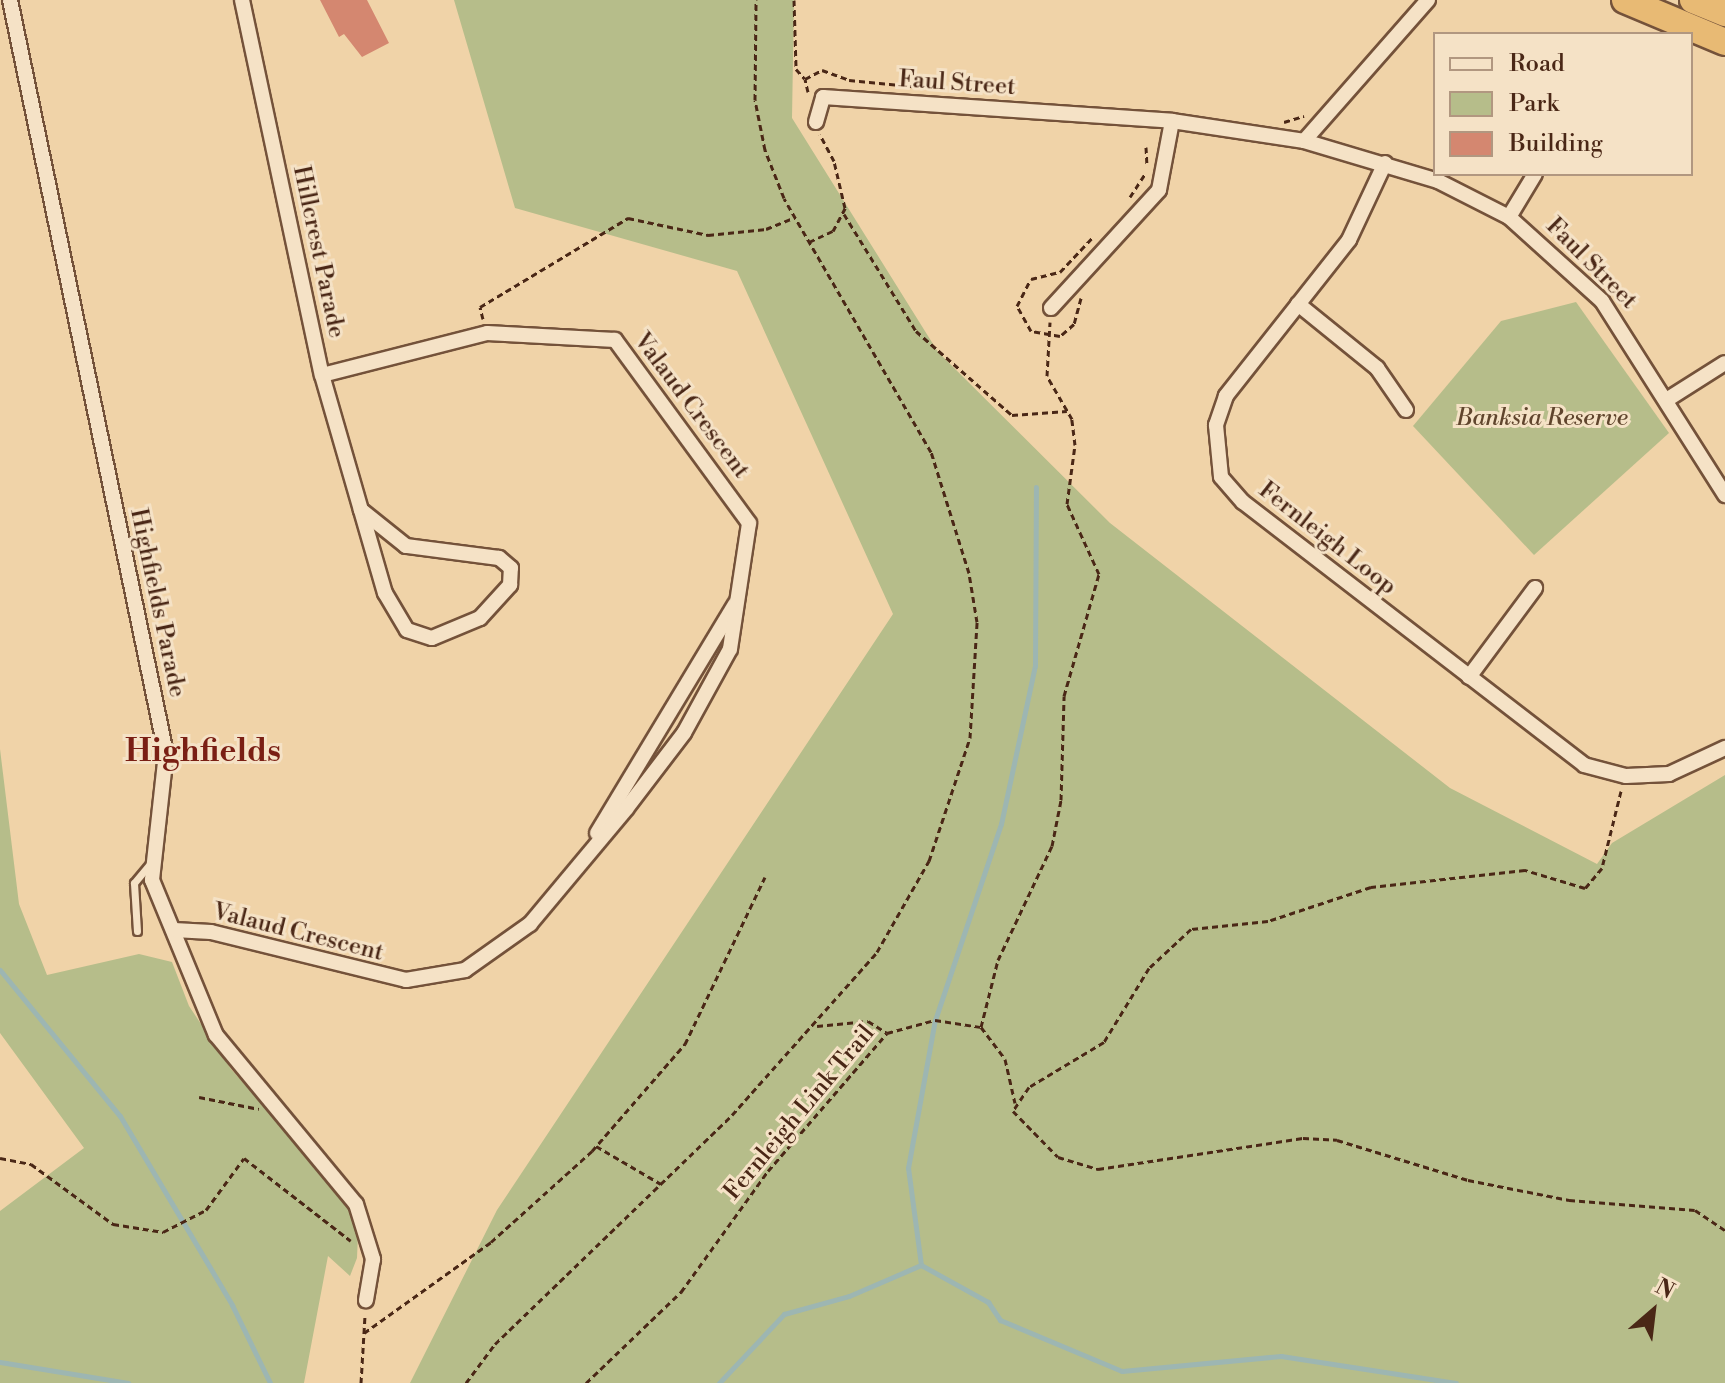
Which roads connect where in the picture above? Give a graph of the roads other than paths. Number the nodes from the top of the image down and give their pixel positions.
1 (10, 0) edge
2 (242, 0) edge
3 (1428, 0) edge
4 (1625, 0) edge
5 (1693, 0) edge
6 (1725, 13) edge
7 (1725, 42) edge
8 (1172, 121) junction
9 (816, 127) road end
10 (1304, 141) junction
11 (1385, 163) junction
12 (1534, 176) edge
13 (1509, 217) junction
14 (1298, 304) junction
15 (1051, 308) road end
16 (1725, 363) edge
17 (322, 375) junction
18 (1668, 399) junction
19 (1406, 410) dead end
20 (1725, 495) edge
21 (361, 510) junction
22 (1535, 588) dead end
23 (738, 598) junction
24 (1469, 677) junction
25 (1725, 748) edge
26 (594, 841) junction
27 (151, 863) junction
28 (174, 930) junction
29 (137, 931) dead end
30 (366, 1300) road end

1 - 27 street, Highfields Parade
2 - 17 street, Hillcrest Parade
3 - 10 street
4 - 7 highway
5 - 6 highway
8 - 9 street, Faul Street
8 - 10 street, Faul Street
8 - 15 street
10 - 11 street, Faul Street
11 - 13 street, Faul Street
11 - 14 street, Fernleigh Loop
12 - 13 street
13 - 18 street, Faul Street
14 - 19 street
14 - 24 street, Fernleigh Loop
16 - 18 street
17 - 21 street, Hillcrest Parade
17 - 23 street, Valaud Crescent
18 - 20 street, Faul Street
21 - 21 street, Hillcrest Parade
22 - 24 street
23 - 26 street, Valaud Crescent
23 - 26 street, Valaud Crescent
24 - 25 street, Fernleigh Loop
26 - 28 street, Valaud Crescent
27 - 28 street, Highfields Parade
27 - 29 lane
28 - 30 street, Highfields Parade

